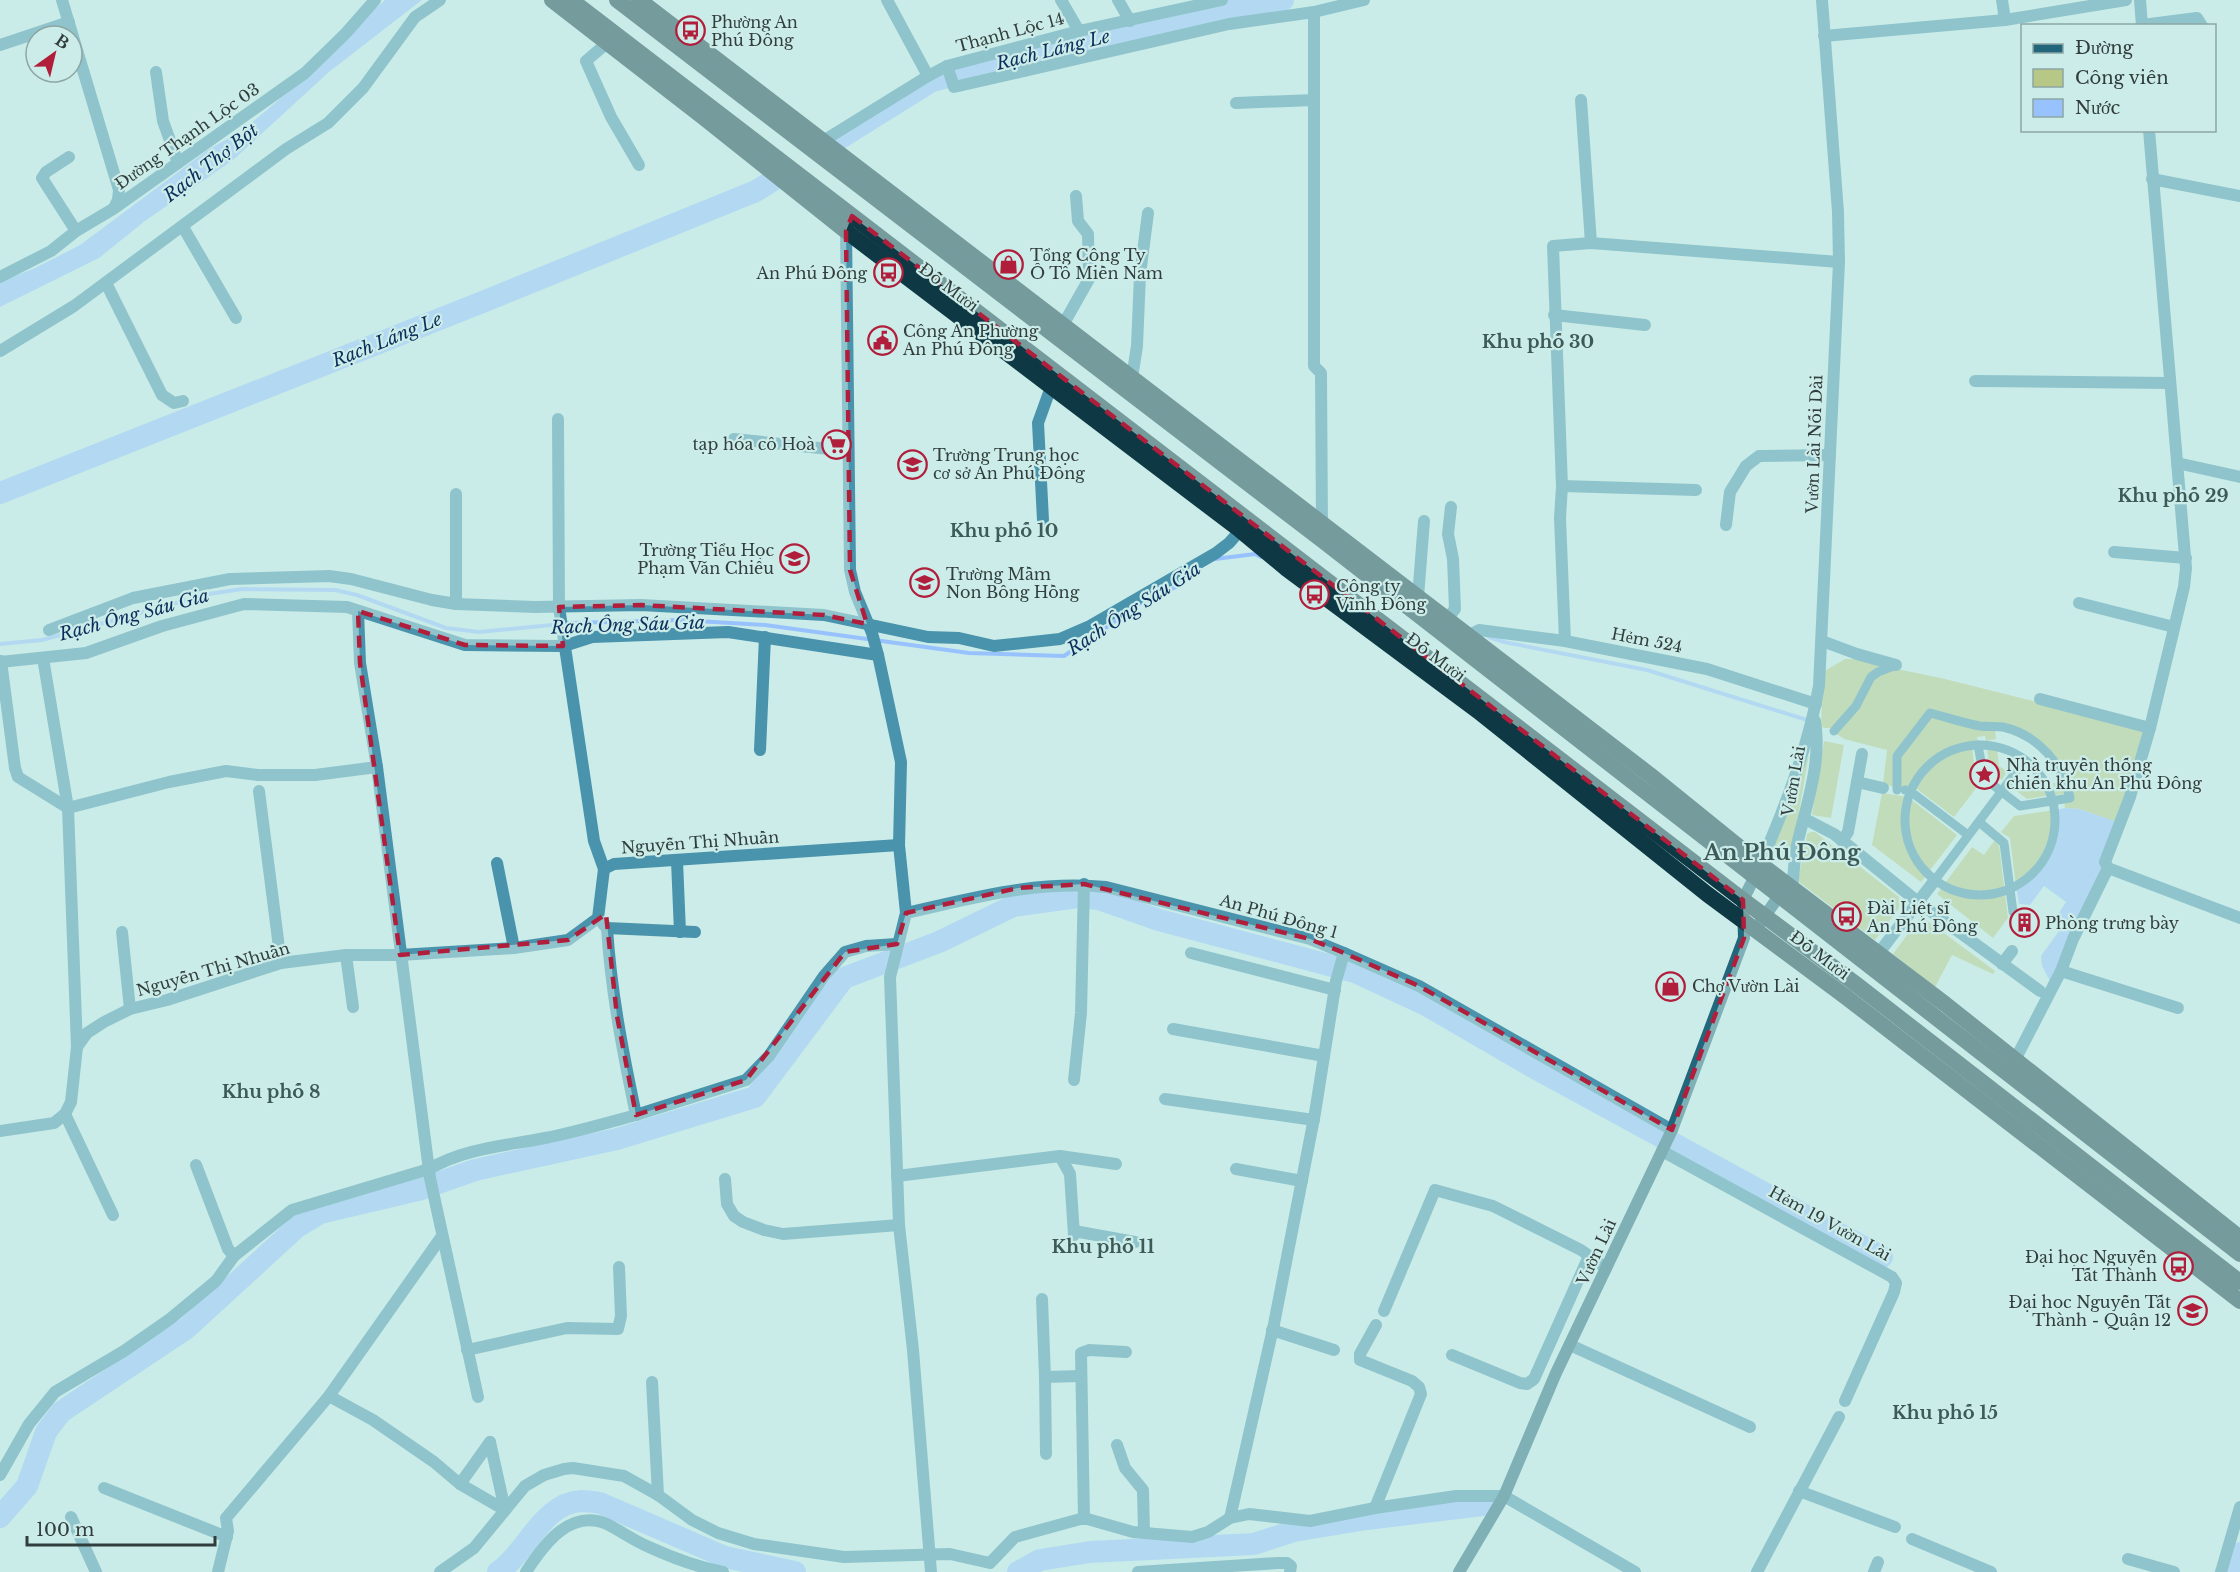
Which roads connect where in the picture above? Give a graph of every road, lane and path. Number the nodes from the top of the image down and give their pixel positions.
1 (62, 0) edge
2 (375, 0) edge
3 (440, 0) edge
4 (552, 0) edge
5 (571, 0) edge
6 (618, 0) edge
7 (639, 0) edge
8 (887, 0) edge
9 (1061, 0) edge
10 (1119, 0) edge
11 (1222, 0) edge
12 (1364, 0) edge
13 (1822, 0) edge
14 (2002, 0) edge
15 (2126, 0) edge
16 (2140, 0) edge
17 (1314, 12) junction
18 (2005, 20) junction
19 (1130, 21) junction
20 (69, 22) junction
21 (2142, 24) edge
22 (2150, 24) edge
23 (2201, 24) edge
24 (1079, 31) junction
25 (1824, 36) junction
26 (607, 43) junction
27 (0, 45) edge
28 (947, 66) junction
29 (156, 72) dead end
30 (928, 76) junction
31 (1314, 100) junction
32 (1581, 100) dead end
33 (1236, 103) dead end
34 (2149, 132) edge
35 (823, 141) junction
36 (69, 157) dead end
37 (178, 162) junction
38 (639, 165) dead end
39 (2152, 179) junction
40 (1076, 196) dead end
41 (2240, 196) edge
42 (113, 209) junction
43 (1148, 213) dead end
44 (849, 223) junction
45 (183, 227) junction
46 (76, 231) junction
47 (1591, 243) junction
48 (1839, 262) junction
49 (0, 277) edge
50 (106, 283) junction
51 (1554, 315) junction
52 (236, 318) dead end
53 (1063, 325) junction
54 (1645, 325) dead end
55 (0, 351) edge
56 (1132, 378) junction
57 (1975, 381) dead end
58 (2170, 383) junction
59 (1051, 387) junction
60 (183, 401) dead end
61 (558, 419) dead end
62 (734, 439) dead end
63 (848, 451) junction
64 (1830, 455) junction
65 (2177, 463) junction
66 (2240, 477) edge
67 (1562, 486) junction
68 (1696, 490) dead end
69 (456, 494) dead end
70 (1451, 507) dead end
71 (1043, 519) dead end
72 (1425, 521) dead end
73 (1322, 523) junction
74 (1726, 525) dead end
75 (1244, 526) junction
76 (1322, 540) junction
77 (2114, 552) dead end
78 (2186, 558) junction
79 (1418, 597) junction
80 (2079, 603) dead end
81 (456, 604) junction
82 (559, 609) junction
83 (358, 611) junction
84 (1447, 619) junction
85 (2174, 627) junction
86 (869, 628) junction
87 (49, 630) dead end
88 (1468, 636) junction
89 (765, 637) junction
90 (1565, 641) junction
91 (1822, 641) junction
92 (563, 643) junction
93 (877, 651) junction
94 (43, 658) junction
95 (0, 662) edge
96 (1896, 664) joint
97 (2040, 699) dead end
98 (1815, 710) junction
99 (2150, 728) junction
100 (1834, 731) dead end
101 (1978, 745) junction
102 (760, 750) dead end
103 (1862, 754) dead end
104 (2025, 760) junction
105 (377, 767) junction
106 (1857, 782) junction
107 (1883, 788) joint
108 (1897, 790) junction
109 (1910, 791) junction
110 (259, 792) dead end
111 (2002, 792) junction
112 (2053, 802) junction
113 (68, 808) junction
114 (1805, 819) junction
115 (1979, 822) junction
116 (1968, 835) junction
117 (1842, 841) junction
118 (899, 844) junction
119 (677, 861) junction
120 (497, 863) dead end
121 (2108, 868) junction
122 (604, 869) junction
123 (1757, 871) junction
124 (1935, 880) junction
125 (1084, 889) junction
126 (2010, 889) junction
127 (1785, 892) junction
128 (1743, 900) junction
129 (1918, 902) junction
130 (2013, 912) dead end
131 (906, 913) junction
132 (598, 918) junction
133 (2240, 918) edge
134 (1752, 926) junction
135 (607, 928) junction
136 (122, 932) dead end
137 (680, 932) junction
138 (695, 932) dead end
139 (514, 948) junction
140 (897, 948) junction
141 (2012, 951) dead end
142 (1191, 953) dead end
143 (1878, 954) junction
144 (346, 955) junction
145 (400, 955) junction
146 (1343, 958) junction
147 (281, 963) junction
148 (2002, 964) junction
149 (2061, 971) junction
150 (1335, 986) junction
151 (2040, 991) dead end
152 (353, 1007) dead end
153 (2178, 1008) dead end
154 (130, 1009) junction
155 (1173, 1029) dead end
156 (77, 1047) junction
157 (1324, 1056) junction
158 (2015, 1060) junction
159 (1074, 1080) dead end
160 (1166, 1099) dead end
161 (65, 1114) junction
162 (636, 1115) junction
163 (1314, 1120) junction
164 (0, 1131) edge
165 (1671, 1132) junction
166 (1663, 1149) junction
167 (1060, 1156) junction
168 (1116, 1164) dead end
169 (196, 1165) dead end
170 (1236, 1169) dead end
171 (429, 1173) junction
172 (897, 1176) junction
173 (725, 1179) dead end
174 (1302, 1181) junction
175 (113, 1215) dead end
176 (899, 1225) junction
177 (442, 1236) junction
178 (2240, 1238) edge
179 (1135, 1242) dead end
180 (2240, 1254) edge
181 (234, 1256) junction
182 (1589, 1256) junction
183 (619, 1267) dead end
184 (1606, 1268) junction
185 (2240, 1282) edge
186 (1042, 1299) dead end
187 (2240, 1301) edge
188 (1384, 1311) dead end
189 (1376, 1325) dead end
190 (1272, 1330) junction
191 (1570, 1345) junction
192 (468, 1350) junction
193 (1334, 1350) dead end
194 (1126, 1352) dead end
195 (1452, 1355) dead end
196 (1081, 1376) junction
197 (1045, 1377) junction
198 (652, 1382) dead end
199 (329, 1396) junction
200 (478, 1397) dead end
201 (1845, 1401) dead end
202 (1839, 1417) dead end
203 (1750, 1427) dead end
204 (1117, 1445) dead end
205 (1046, 1454) dead end
206 (0, 1475) edge
207 (460, 1484) junction
208 (104, 1488) dead end
209 (1799, 1491) junction
210 (658, 1495) junction
211 (1504, 1496) junction
212 (2240, 1507) edge
213 (1375, 1508) junction
214 (505, 1510) junction
215 (71, 1517) dead end
216 (1084, 1518) junction
217 (1230, 1518) junction
218 (1895, 1527) dead end
219 (1144, 1532) junction
220 (227, 1537) junction
221 (1912, 1539) dead end
222 (2128, 1559) dead end
223 (930, 1563) edge
224 (1181, 1570) edge
225 (96, 1572) edge
226 (218, 1572) edge
227 (440, 1572) edge
228 (526, 1572) edge
229 (723, 1572) edge
230 (1138, 1572) edge
231 (1290, 1572) edge
232 (1458, 1572) edge
233 (1635, 1572) edge
234 (1757, 1572) edge
235 (1991, 1572) edge
236 (2174, 1572) edge
237 (2221, 1572) edge

1 - 20 street
2 - 37 street, Đường Thạnh Lộc 03
3 - 45 street
4 - 26 highway, Đỗ Mười
5 - 44 highway, Đỗ Mười
6 - 76 highway, Đỗ Mười
7 - 35 highway, Đỗ Mười
8 - 30 street
9 - 24 street
10 - 19 street
11 - 19 street, Thạnh Lộc 14
12 - 17 street
13 - 25 street, Vườn Lài Nối Dài
14 - 18 street
15 - 18 street
16 - 21 street
17 - 28 street
17 - 31 street
18 - 25 street
19 - 24 street, Thạnh Lộc 14
20 - 27 street
20 - 42 street
22 - 23 street
24 - 28 street, Thạnh Lộc 14
25 - 48 street, Vườn Lài Nối Dài
26 - 38 street
26 - 44 highway, Đỗ Mười
28 - 30 street, Thạnh Lộc 14
29 - 37 street
30 - 35 street, Thạnh Lộc 14
31 - 33 street
31 - 73 street
32 - 47 street
34 - 39 street
35 - 53 highway, Đỗ Mười
36 - 46 street
37 - 42 street, Đường Thạnh Lộc 03
39 - 41 street
39 - 58 street
40 - 53 street
42 - 46 street, Đường Thạnh Lộc 03
43 - 56 street
44 - 59 highway, Đỗ Mười
44 - 63 street
44 - 75 highway, Đỗ Mười
45 - 50 street
45 - 52 street
46 - 49 street, Đường Thạnh Lộc 03
47 - 48 street
47 - 51 street
48 - 64 street, Vườn Lài Nối Dài
50 - 55 street
50 - 60 street
51 - 54 street
51 - 67 street
53 - 56 highway, Đỗ Mười
56 - 73 highway, Đỗ Mười
57 - 58 street
58 - 65 street
59 - 71 street
59 - 75 highway, Đỗ Mười
61 - 82 street
62 - 63 street
63 - 86 street
64 - 74 street
64 - 91 street, Vườn Lài Nối Dài
65 - 66 street
65 - 78 street
67 - 68 street
67 - 90 street
69 - 81 street
70 - 84 street
72 - 79 street
73 - 76 street
73 - 79 highway, Đỗ Mười
75 - 86 street
75 - 128 highway, Đỗ Mười
75 - 134 highway, Đỗ Mười
76 - 123 highway, Đỗ Mười
77 - 78 street
78 - 85 street
79 - 84 highway, Đỗ Mười
80 - 85 street
81 - 82 street
81 - 87 street
82 - 86 street
82 - 92 street
83 - 92 street
83 - 94 street
83 - 105 street
84 - 88 highway, Đỗ Mười
85 - 99 street
86 - 93 street
88 - 90 street, Hẻm 524
88 - 123 highway, Đỗ Mười
89 - 92 street
89 - 93 street
89 - 102 street
90 - 98 street, Hẻm 524
91 - 96 street
91 - 98 street, Vườn Lài Nối Dài
92 - 122 street
93 - 118 street
94 - 95 street
94 - 113 street
95 - 113 street
96 - 100 street
97 - 99 street
98 - 114 street, Vườn Lài
98 - 123 street, Vườn Lài Nối Dài
99 - 121 street
101 - 104 street
101 - 109 street
101 - 111 street
103 - 106 street
104 - 111 street
104 - 112 street
105 - 113 street
105 - 145 street
106 - 107 street
106 - 117 street
107 - 108 street
108 - 109 street
108 - 112 street
109 - 116 street
109 - 124 street
110 - 147 street
111 - 112 street
111 - 115 street
112 - 126 street
113 - 156 street
114 - 117 street
114 - 127 street, Vườn Lài
115 - 116 street
115 - 126 street
116 - 124 street
117 - 129 street
118 - 119 street, Nguyễn Thị Nhuần
118 - 131 street
119 - 122 street, Nguyễn Thị Nhuần
119 - 137 street
120 - 139 street
121 - 133 street
121 - 149 street
122 - 132 street, Nguyễn Thị Nhuần
123 - 127 highway, Đỗ Mười
123 - 128 main road
124 - 126 street
124 - 129 street
125 - 131 street, An Phú Đông 1
125 - 146 street, An Phú Đông 1
125 - 159 street
126 - 130 street
127 - 134 main road, Vườn Lài
127 - 143 highway, Đỗ Mười
127 - 180 highway, Đỗ Mười
128 - 134 highway, Đỗ Mười
129 - 143 street
129 - 148 street
131 - 140 street
132 - 135 street
132 - 139 street, Nguyễn Thị Nhuần
134 - 165 main road, Vườn Lài
134 - 185 highway, Đỗ Mười
134 - 187 highway, Đỗ Mười
135 - 137 street
135 - 162 street
136 - 154 street
137 - 138 street
139 - 145 street, Nguyễn Thị Nhuần
140 - 162 street
140 - 172 street
141 - 148 street
142 - 150 street
143 - 158 highway, Đỗ Mười
144 - 145 street, Nguyễn Thị Nhuần
144 - 147 street, Nguyễn Thị Nhuần
144 - 152 street
145 - 171 street
146 - 150 street
146 - 165 street, An Phú Đông 1
147 - 154 street, Nguyễn Thị Nhuần
148 - 151 street
149 - 153 street
149 - 158 street
150 - 157 street
154 - 156 street, Nguyễn Thị Nhuần
155 - 157 street
156 - 161 street
157 - 163 street
158 - 178 highway, Đỗ Mười
160 - 163 street
161 - 164 street
161 - 175 street
162 - 171 street
163 - 174 street
165 - 166 main road, Vườn Lài
166 - 184 main road, Vườn Lài
166 - 201 street, Hẻm 19 Vườn Lài
167 - 168 street
167 - 172 street
167 - 179 street
169 - 181 street
170 - 174 street
171 - 177 street
171 - 181 street
172 - 176 street
173 - 176 street
174 - 190 street
176 - 223 street
177 - 192 street
177 - 199 street
181 - 206 street
182 - 184 street
182 - 188 street
182 - 195 street
183 - 192 street
184 - 191 main road, Vườn Lài
186 - 197 street
189 - 213 street
190 - 193 street
190 - 217 street
191 - 203 street
191 - 211 main road, Vườn Lài
192 - 200 street
194 - 196 street
196 - 197 street
196 - 216 street
197 - 205 street
198 - 210 street
199 - 207 street
199 - 220 street
202 - 209 street
204 - 219 street
207 - 214 street
207 - 214 street
208 - 220 street
209 - 218 street
209 - 234 street
210 - 214 street
210 - 223 street
211 - 213 street
211 - 232 main road, Vườn Lài
211 - 233 street
212 - 237 street
213 - 217 street
214 - 227 street
215 - 225 street
216 - 219 street
216 - 223 street
217 - 219 street
220 - 226 street
221 - 235 street
222 - 236 street
224 - 230 street
224 - 231 street
228 - 229 street

